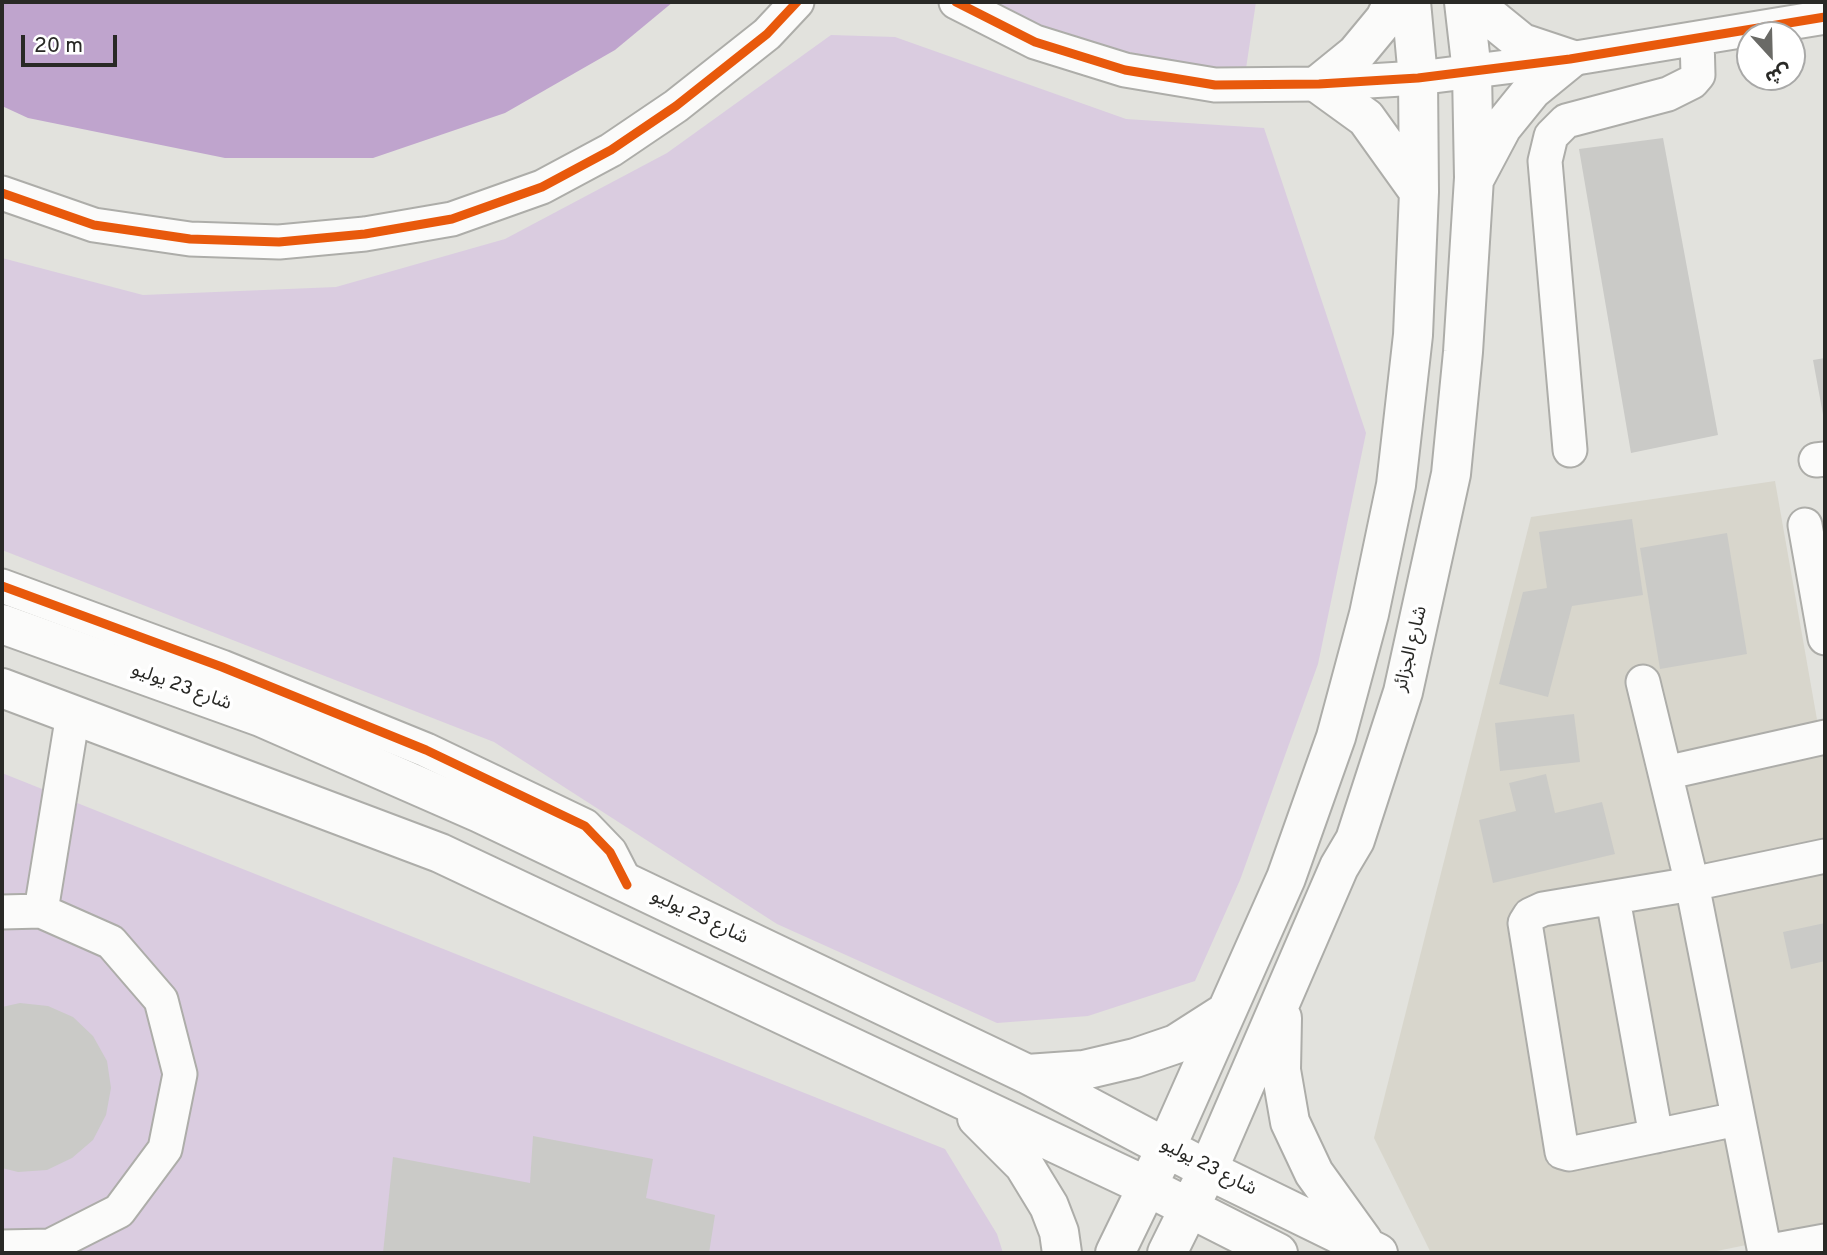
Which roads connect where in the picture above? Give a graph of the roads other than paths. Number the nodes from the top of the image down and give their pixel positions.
1 (797, 2) edge
2 (956, 2) edge
3 (1392, 2) edge
4 (1411, 2) edge
5 (1464, 2) edge
6 (1480, 2) edge
7 (1825, 17) edge
8 (1696, 38) junction
9 (1570, 59) junction
10 (1472, 72) junction
11 (1418, 78) junction
12 (1319, 84) junction
13 (1474, 178) junction
14 (1419, 192) junction
15 (2, 193) edge
16 (1570, 450) dead end
17 (1805, 525) dead end
18 (2, 586) edge
19 (2, 624) edge
20 (1825, 638) edge
21 (1643, 682) dead end
22 (2, 688) edge
23 (73, 714) junction
24 (1825, 737) edge
25 (1665, 773) junction
26 (1825, 856) edge
27 (1692, 884) junction
28 (627, 885) junction
29 (1613, 899) junction
30 (41, 911) junction
31 (2, 912) edge
32 (1282, 1003) junction
33 (1226, 1012) junction
34 (1027, 1074) junction
35 (955, 1098) junction
36 (1737, 1119) junction
37 (1656, 1136) junction
38 (1166, 1148) junction
39 (1208, 1170) junction
40 (1146, 1186) junction
41 (1190, 1208) junction
42 (1825, 1241) edge
43 (2, 1247) edge
44 (1373, 1250) edge
45 (1062, 1253) edge
46 (1115, 1253) edge
47 (1167, 1253) edge
48 (1278, 1253) edge
49 (1765, 1253) edge

1 - 15 street
2 - 12 street
3 - 12 main road
4 - 11 main road
5 - 10 main road, شارع الجزائر
6 - 9 main road
7 - 8 street
8 - 9 street
8 - 16 street
9 - 10 street
9 - 13 main road
10 - 11 street
10 - 13 main road, شارع الجزائر
11 - 12 street
11 - 14 main road
12 - 14 main road
13 - 32 main road, شارع الجزائر
14 - 33 main road
17 - 20 street
18 - 28 street
19 - 28 main road, شارع 23 يوليو
21 - 25 street
22 - 23 main road
23 - 30 street
23 - 35 main road
24 - 25 street
25 - 27 street
26 - 27 street
27 - 29 street
27 - 36 street
28 - 34 main road, شارع 23 يوليو
29 - 37 street
29 - 37 street
30 - 31 street
30 - 43 street
32 - 39 main road, شارع الجزائر
32 - 44 main road
33 - 34 main road
33 - 38 main road
34 - 38 main road, شارع 23 يوليو
35 - 40 main road
35 - 45 main road
36 - 37 street
36 - 49 street
38 - 39 main road, شارع 23 يوليو
38 - 40 main road
39 - 41 main road, شارع الجزائر
39 - 44 main road, شارع 23 يوليو
40 - 41 main road
40 - 46 main road
41 - 47 main road, شارع الجزائر
41 - 48 main road
42 - 49 street

